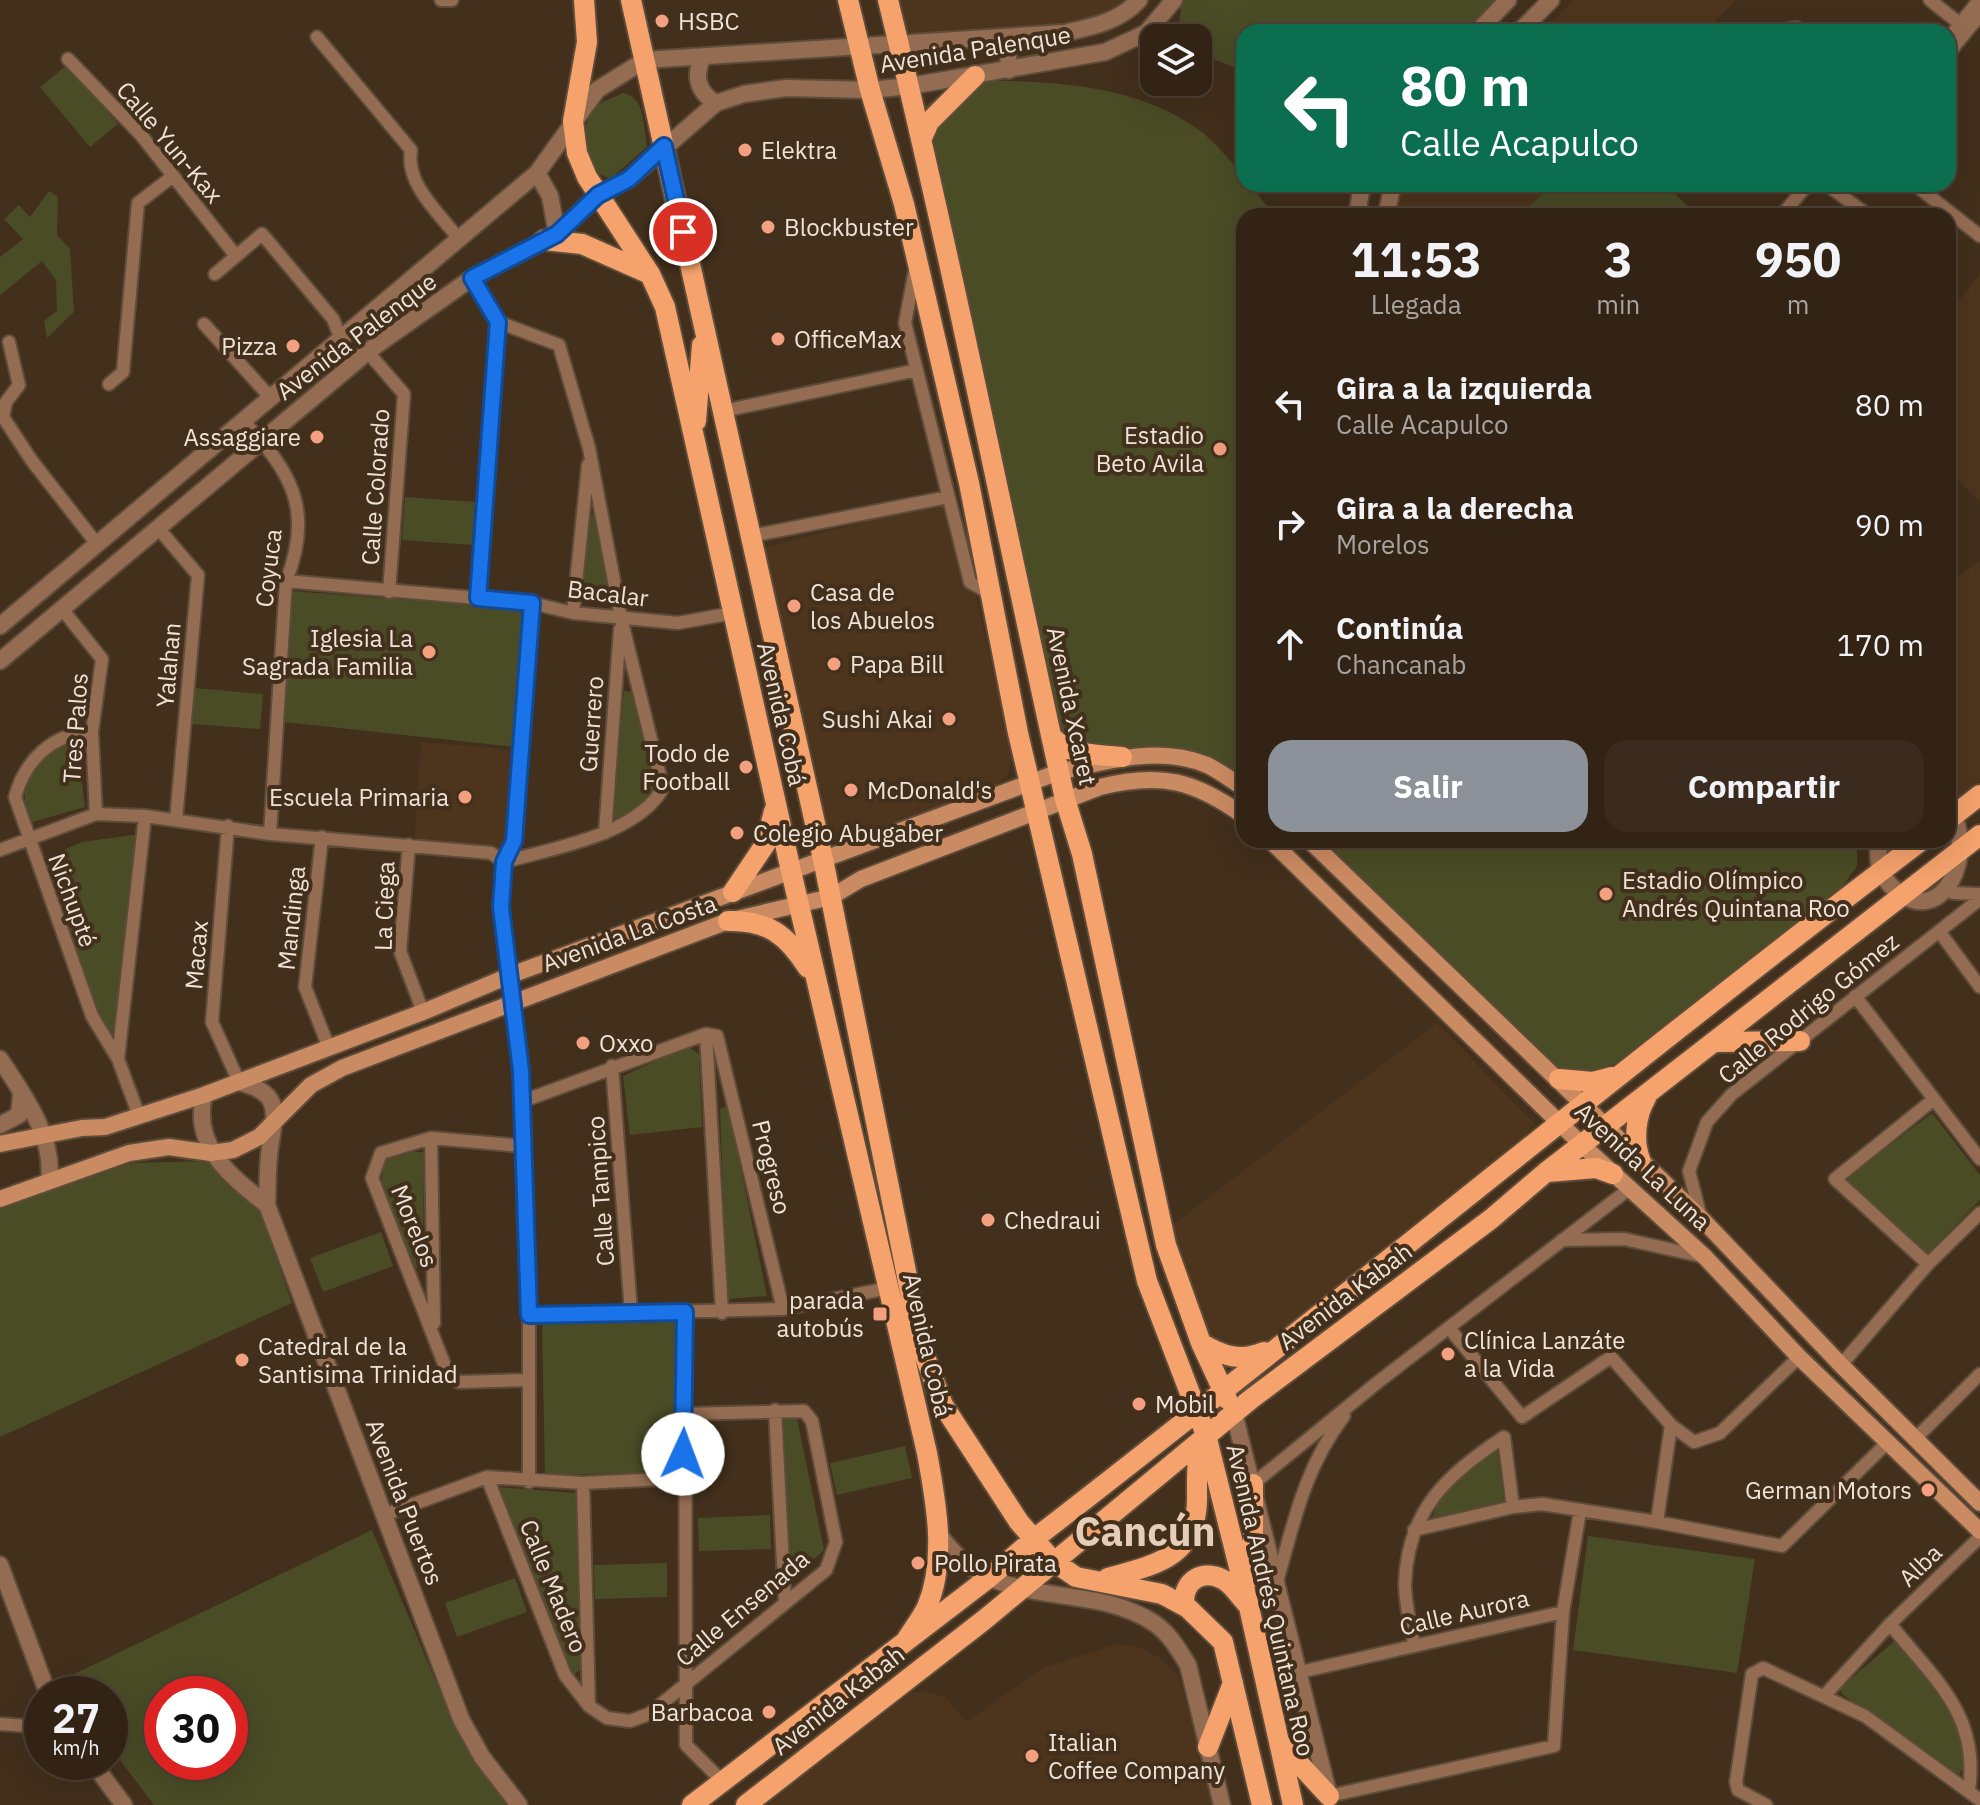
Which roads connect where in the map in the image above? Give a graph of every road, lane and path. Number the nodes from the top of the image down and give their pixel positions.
1 (441, 0) edge
2 (452, 0) edge
3 (584, 0) edge
4 (631, 0) edge
5 (848, 0) edge
6 (861, 0) edge
7 (888, 0) edge
8 (1139, 0) edge
9 (1174, 0) edge
10 (1508, 0) edge
11 (1551, 0) edge
12 (1930, 0) edge
13 (1979, 0) edge
14 (1980, 15) edge
15 (1485, 24) edge
16 (1527, 24) edge
17 (1960, 24) junction
18 (1956, 29) edge
19 (317, 37) dead end
20 (1007, 37) junction
21 (857, 38) junction
22 (899, 43) junction
23 (1956, 44) edge
24 (704, 56) junction
25 (68, 59) dead end
26 (645, 60) junction
27 (1009, 70) junction
28 (975, 76) junction
29 (910, 86) junction
30 (870, 90) junction
31 (716, 103) junction
32 (573, 121) junction
33 (922, 138) junction
34 (664, 146) junction
35 (537, 173) junction
36 (173, 176) junction
37 (1801, 192) edge
38 (1837, 192) edge
39 (1924, 192) edge
40 (598, 195) junction
41 (1788, 208) edge
42 (1858, 208) edge
43 (1944, 208) edge
44 (1956, 217) edge
45 (1980, 236) edge
46 (551, 237) junction
47 (459, 239) junction
48 (236, 256) junction
49 (917, 260) junction
50 (215, 274) dead end
51 (650, 274) junction
52 (472, 278) junction
53 (924, 288) junction
54 (498, 322) junction
55 (204, 324) dead end
56 (704, 325) junction
57 (341, 339) junction
58 (9, 342) dead end
59 (371, 349) junction
60 (967, 359) junction
61 (917, 370) junction
62 (109, 384) dead end
63 (270, 397) junction
64 (723, 411) junction
65 (1, 418) edge
66 (243, 421) junction
67 (261, 440) junction
68 (695, 443) junction
69 (589, 448) junction
70 (948, 497) junction
71 (158, 528) junction
72 (751, 536) junction
73 (97, 544) junction
74 (286, 581) junction
75 (389, 592) junction
76 (991, 594) junction
77 (478, 598) junction
78 (532, 603) junction
79 (62, 609) junction
80 (573, 613) junction
81 (733, 613) junction
82 (621, 618) junction
83 (0, 626) edge
84 (738, 637) junction
85 (0, 661) edge
86 (781, 669) junction
87 (92, 732) junction
88 (1052, 737) junction
89 (1161, 756) junction
90 (1122, 757) junction
91 (1059, 772) junction
92 (1160, 780) junction
93 (1030, 781) junction
94 (1236, 783) edge
95 (1980, 795) edge
96 (1065, 799) junction
97 (776, 803) junction
98 (1036, 810) junction
99 (1236, 810) edge
100 (1956, 811) edge
101 (96, 814) junction
102 (145, 816) junction
103 (1956, 819) edge
104 (176, 820) junction
105 (228, 826) junction
106 (605, 833) junction
107 (270, 834) junction
108 (322, 837) junction
109 (1976, 838) edge
110 (28, 839) junction
111 (409, 845) junction
112 (1278, 848) edge
113 (1317, 848) edge
114 (1879, 848) edge
115 (1911, 848) edge
116 (0, 850) edge
117 (823, 859) junction
118 (504, 862) junction
119 (791, 871) junction
120 (1881, 871) junction
121 (1953, 893) junction
122 (1902, 894) junction
123 (723, 896) junction
124 (831, 897) junction
125 (1980, 897) edge
126 (799, 905) junction
127 (725, 922) junction
128 (1939, 931) junction
129 (511, 975) junction
130 (817, 981) junction
131 (1980, 987) edge
132 (1855, 996) junction
133 (512, 1001) junction
134 (423, 1012) junction
135 (1498, 1021) junction
136 (712, 1035) junction
137 (1800, 1041) junction
138 (1477, 1042) junction
139 (1716, 1042) junction
140 (329, 1048) junction
141 (835, 1056) junction
142 (0, 1059) edge
143 (118, 1059) junction
144 (612, 1066) junction
145 (1620, 1075) junction
146 (1559, 1079) junction
147 (239, 1082) junction
148 (22, 1091) junction
149 (204, 1095) junction
150 (1647, 1096) junction
151 (1933, 1100) junction
152 (523, 1101) junction
153 (1583, 1102) junction
154 (875, 1114) junction
155 (139, 1116) junction
156 (276, 1121) junction
157 (1560, 1122) junction
158 (0, 1125) edge
159 (1607, 1127) junction
160 (43, 1134) junction
161 (431, 1138) junction
162 (0, 1144) edge
163 (1582, 1145) junction
164 (523, 1146) junction
165 (211, 1153) junction
166 (1120, 1158) junction
167 (1640, 1159) junction
168 (1980, 1159) edge
169 (1545, 1173) junction
170 (1613, 1174) junction
171 (49, 1181) junction
172 (1629, 1189) junction
173 (0, 1199) edge
174 (267, 1205) junction
175 (1980, 1213) edge
176 (1701, 1218) junction
177 (1562, 1240) junction
178 (1166, 1245) junction
179 (1705, 1257) junction
180 (1928, 1264) junction
181 (889, 1288) junction
182 (783, 1309) junction
183 (631, 1312) junction
184 (685, 1312) junction
185 (722, 1313) junction
186 (529, 1315) junction
187 (1449, 1328) junction
188 (434, 1331) junction
189 (1201, 1343) junction
190 (921, 1346) junction
191 (1279, 1346) junction
192 (1799, 1357) junction
193 (1841, 1365) junction
194 (1980, 1374) edge
195 (527, 1380) junction
196 (1378, 1382) junction
197 (912, 1389) junction
198 (1222, 1389) junction
199 (1197, 1408) junction
200 (775, 1410) junction
201 (1234, 1413) junction
202 (685, 1414) junction
203 (1671, 1425) junction
204 (1206, 1435) junction
205 (1916, 1438) junction
206 (1888, 1442) junction
207 (487, 1477) junction
208 (683, 1478) junction
209 (529, 1482) junction
210 (583, 1483) junction
211 (1253, 1484) junction
212 (1980, 1503) edge
213 (1513, 1507) junction
214 (1580, 1511) junction
215 (384, 1515) junction
216 (1657, 1522) junction
217 (1414, 1530) junction
218 (1980, 1531) edge
219 (939, 1534) junction
220 (1980, 1537) edge
221 (1034, 1539) junction
222 (1053, 1561) junction
223 (0, 1565) edge
224 (991, 1576) junction
225 (1100, 1580) junction
226 (1277, 1582) junction
227 (1020, 1590) junction
228 (1247, 1598) junction
229 (785, 1602) junction
230 (1184, 1604) junction
231 (1563, 1612) junction
232 (1890, 1624) junction
233 (907, 1639) junction
234 (1414, 1646) junction
235 (1300, 1672) junction
236 (41, 1676) edge
237 (1233, 1683) junction
238 (684, 1684) junction
239 (1825, 1695) junction
240 (589, 1706) junction
241 (607, 1718) joint
242 (0, 1724) edge
243 (24, 1726) edge
244 (1278, 1740) junction
245 (1208, 1747) junction
246 (105, 1780) edge
247 (722, 1781) junction
248 (1969, 1789) junction
249 (1330, 1800) edge
250 (1980, 1800) edge
251 (124, 1805) edge
252 (519, 1805) edge
253 (692, 1805) edge
254 (746, 1805) edge
255 (1222, 1805) edge
256 (1262, 1805) edge
257 (1293, 1805) edge
258 (1766, 1805) edge

1 - 2 street
3 - 32 main road, Avenida Cobá
4 - 26 main road, Avenida Cobá
5 - 21 main road
6 - 21 main road
7 - 22 main road, Avenida Xcaret
8 - 20 street, Avenida Palenque
9 - 27 street, Avenida Palenque
10 - 15 street
11 - 16 street
12 - 17 street
13 - 17 street
14 - 23 street
17 - 18 street
19 - 47 street
20 - 22 street, Avenida Palenque
20 - 27 street
21 - 22 street, Avenida Palenque
21 - 24 street, Avenida Palenque
21 - 30 main road
22 - 29 main road, Avenida Xcaret
24 - 26 street, Avenida Palenque
24 - 31 street
25 - 36 street, Calle Yun-Kax
26 - 32 street, Avenida Palenque
26 - 34 main road, Avenida Cobá
27 - 28 street, Avenida Palenque
28 - 29 street, Avenida Palenque
28 - 33 main road
29 - 30 street, Avenida Palenque
29 - 33 main road, Avenida Xcaret
30 - 31 street, Avenida Palenque
30 - 49 main road
31 - 34 street, Avenida Palenque
32 - 35 street, Avenida Palenque
32 - 40 main road, Avenida Cobá
33 - 60 main road, Avenida Xcaret
34 - 40 street, Avenida Palenque
34 - 56 main road, Avenida Cobá
35 - 46 street
35 - 47 street, Avenida Palenque
36 - 48 street, Calle Yun-Kax
36 - 62 street
37 - 41 street
38 - 42 street
39 - 43 street
40 - 46 street, Avenida Palenque
40 - 51 main road, Avenida Cobá
44 - 45 street
46 - 51 main road
46 - 52 street, Avenida Palenque
47 - 57 street, Avenida Palenque
48 - 50 street
48 - 57 street
49 - 53 main road
49 - 61 street
51 - 68 main road, Avenida Cobá
52 - 54 street
52 - 59 street, Avenida Palenque
53 - 60 main road
53 - 76 main road
54 - 69 street
54 - 77 street
55 - 63 street
56 - 64 main road, Avenida Cobá
56 - 68 main road
57 - 63 street, Avenida Palenque
58 - 65 street
59 - 67 street, Avenida Palenque
59 - 75 street, Calle Colorado
60 - 88 main road, Avenida Xcaret
61 - 64 street
61 - 70 street
63 - 66 street, Avenida Palenque
64 - 72 main road, Avenida Cobá
65 - 73 street
66 - 67 street, Coyuca
66 - 73 street, Avenida Palenque
67 - 71 street, Avenida Palenque
67 - 74 street, Coyuca
68 - 81 main road, Avenida Cobá
69 - 80 street
69 - 82 street
70 - 72 street
70 - 76 street
71 - 79 street, Avenida Palenque
71 - 104 street, Yalahan
72 - 86 main road, Avenida Cobá
73 - 83 street, Avenida Palenque
74 - 75 street, Bacalar
74 - 107 street, Coyuca
75 - 77 street, Bacalar
76 - 93 main road
77 - 78 street, Bacalar
78 - 80 street, Bacalar
78 - 118 street
79 - 85 street, Avenida Palenque
79 - 87 street, Tres Palos
80 - 82 street, Bacalar
81 - 82 street, Bacalar
81 - 84 main road, Avenida Cobá
82 - 106 street, Guerrero
82 - 106 street
84 - 86 main road
84 - 97 main road, Avenida Cobá
86 - 117 main road, Avenida Cobá
87 - 101 street, Tres Palos
87 - 110 street, Nichupté
88 - 90 main road
88 - 91 main road, Avenida Xcaret
89 - 90 main road
89 - 92 main road
89 - 94 main road
90 - 91 main road
91 - 93 main road, Avenida La Costa
91 - 96 main road, Avenida Xcaret
92 - 96 main road
92 - 99 main road
93 - 98 main road
93 - 117 main road, Avenida La Costa
95 - 100 main road
96 - 98 main road, Avenida La Costa
96 - 178 main road, Avenida Xcaret
97 - 119 main road, Avenida Cobá
97 - 123 main road
98 - 124 main road, Avenida La Costa
98 - 166 main road
101 - 102 street
101 - 110 street
102 - 104 street
102 - 143 street
103 - 109 street
104 - 105 street
105 - 107 street
105 - 147 street, Macax
106 - 118 street
107 - 108 street
108 - 111 street
108 - 140 street, Mandinga
109 - 121 street
109 - 122 main road, Avenida Kabah
110 - 116 street
110 - 143 street, Nichupté
111 - 118 street
111 - 134 street, La Ciega
112 - 138 main road, Avenida La Luna
113 - 135 main road, Avenida La Luna
114 - 120 street
115 - 120 main road, Avenida Kabah
117 - 119 main road, Avenida La Costa
117 - 124 main road, Avenida Cobá
118 - 129 street
119 - 123 main road, Avenida La Costa
119 - 126 main road, Avenida Cobá
120 - 122 street
120 - 145 main road, Avenida Kabah
121 - 122 street
121 - 125 street
122 - 139 main road, Avenida Kabah
123 - 127 main road
123 - 129 main road, Avenida La Costa
124 - 126 main road, Avenida La Costa
124 - 154 main road, Avenida Cobá
125 - 128 street, Calle Rodrigo Gómez
126 - 127 main road, Avenida La Costa
126 - 130 main road, Avenida Cobá
127 - 130 main road
127 - 133 main road, Avenida La Costa
128 - 131 street
128 - 132 street, Calle Rodrigo Gómez
129 - 133 street
129 - 134 main road, Avenida La Costa
130 - 141 main road, Avenida Cobá
132 - 137 street, Calle Rodrigo Gómez
132 - 151 street
133 - 152 street
133 - 156 main road, Avenida La Costa
134 - 140 main road, Avenida La Costa
135 - 138 main road
135 - 146 main road, Avenida La Luna
136 - 144 street
136 - 182 street, Progreso
136 - 185 street
137 - 139 main road
137 - 176 street, Calle Rodrigo Gómez
138 - 157 main road, Avenida La Luna
139 - 150 main road, Avenida Kabah
140 - 147 main road, Avenida La Costa
141 - 154 main road
141 - 181 main road, Avenida Cobá
142 - 148 street
143 - 155 street, Nichupté
144 - 152 street
144 - 183 street, Calle Tampico
145 - 146 main road
145 - 153 main road, Avenida Kabah
146 - 153 main road, Avenida La Luna
147 - 149 main road, Avenida La Costa
147 - 156 street
148 - 158 street
148 - 160 street
149 - 155 main road, Avenida La Costa
149 - 165 street
150 - 159 main road, Avenida Kabah
150 - 167 main road
151 - 168 street
151 - 180 street
152 - 164 street
153 - 157 main road, Avenida Kabah
153 - 159 main road, Avenida La Luna
154 - 190 main road, Avenida Cobá
155 - 160 main road, Avenida La Costa
156 - 165 main road, Avenida La Costa
156 - 174 street, Avenida Puertos
157 - 163 main road, Avenida La Luna
157 - 191 main road, Avenida Kabah
159 - 163 main road, Avenida Kabah
159 - 167 main road, Avenida La Luna
160 - 162 main road
160 - 171 street
161 - 164 street, Morelos
161 - 188 street
161 - 188 street, Morelos
163 - 169 main road, Avenida Kabah
163 - 170 main road, Avenida La Luna
164 - 186 street
165 - 171 main road, Avenida La Costa
165 - 174 street, Avenida Puertos
166 - 178 main road
166 - 199 main road
167 - 176 main road, Avenida La Luna
169 - 170 main road
169 - 201 main road, Avenida Kabah
170 - 172 main road, Avenida La Luna
171 - 173 main road, Avenida La Costa
172 - 177 street
172 - 179 main road, Avenida La Luna
174 - 215 street, Avenida Puertos
175 - 180 street
176 - 193 main road, Avenida La Luna
177 - 179 street
177 - 187 street
178 - 189 main road, Avenida Xcaret
179 - 192 main road, Avenida La Luna
180 - 193 street
181 - 182 street
181 - 197 main road, Avenida Cobá
182 - 185 street
183 - 184 street
183 - 186 street
184 - 185 street
184 - 202 street
186 - 195 street
187 - 196 street
187 - 203 street
188 - 195 street, Morelos
189 - 191 main road
189 - 198 main road, Avenida Xcaret
190 - 197 main road
190 - 221 main road, Avenida Cobá
191 - 198 main road, Avenida Kabah
192 - 203 street
192 - 206 main road, Avenida La Luna
193 - 205 main road, Avenida La Luna
194 - 205 street
195 - 209 street
196 - 211 street
196 - 226 street
197 - 219 main road, Avenida Cobá
198 - 199 main road, Avenida Kabah
198 - 201 main road, Avenida Xcaret
199 - 204 main road, Avenida Andrés Quintana Roo
199 - 221 main road, Avenida Kabah
200 - 202 street, Calle Ensenada
200 - 229 street
200 - 229 street, Calle Ensenada
201 - 204 main road, Avenida Kabah
201 - 211 street, Avenida Andrés Quintana Roo
202 - 208 street
203 - 216 street
204 - 222 main road, Avenida Kabah
204 - 225 main road
204 - 228 main road, Avenida Andrés Quintana Roo
205 - 212 main road, Avenida La Luna
206 - 216 street
206 - 218 main road, Avenida La Luna
207 - 209 street
207 - 215 street
207 - 240 street, Calle Madero
208 - 210 street
208 - 238 street
209 - 210 street
210 - 240 street, Calle Madero
211 - 226 street, Avenida Andrés Quintana Roo
211 - 228 main road
213 - 214 street
213 - 217 street
213 - 217 street
214 - 216 street
214 - 231 street
215 - 252 street, Avenida Puertos
217 - 234 street
219 - 224 street
219 - 233 main road, Avenida Cobá
220 - 232 street, Alba
221 - 222 main road
221 - 224 main road, Avenida Kabah
222 - 225 main road
222 - 227 main road, Avenida Kabah
223 - 236 street
224 - 227 street
224 - 233 main road, Avenida Kabah
225 - 230 main road
226 - 235 street, Avenida Andrés Quintana Roo
227 - 245 street
227 - 254 main road, Avenida Kabah
228 - 230 main road
228 - 244 main road, Avenida Andrés Quintana Roo
229 - 238 street, Calle Ensenada
230 - 237 main road
231 - 234 street, Calle Aurora
231 - 249 street, Calle Aurora
232 - 239 street, Alba
232 - 248 street
233 - 247 main road, Avenida Kabah
234 - 235 street, Calle Aurora
235 - 249 street, Avenida Andrés Quintana Roo
237 - 245 main road
237 - 256 main road
238 - 241 street, Calle Ensenada
238 - 247 street
239 - 248 street
239 - 258 street
240 - 241 street, Calle Madero
242 - 243 street
244 - 249 main road
244 - 257 main road, Avenida Andrés Quintana Roo
245 - 255 street
246 - 251 street
247 - 253 main road, Avenida Kabah
248 - 250 street

